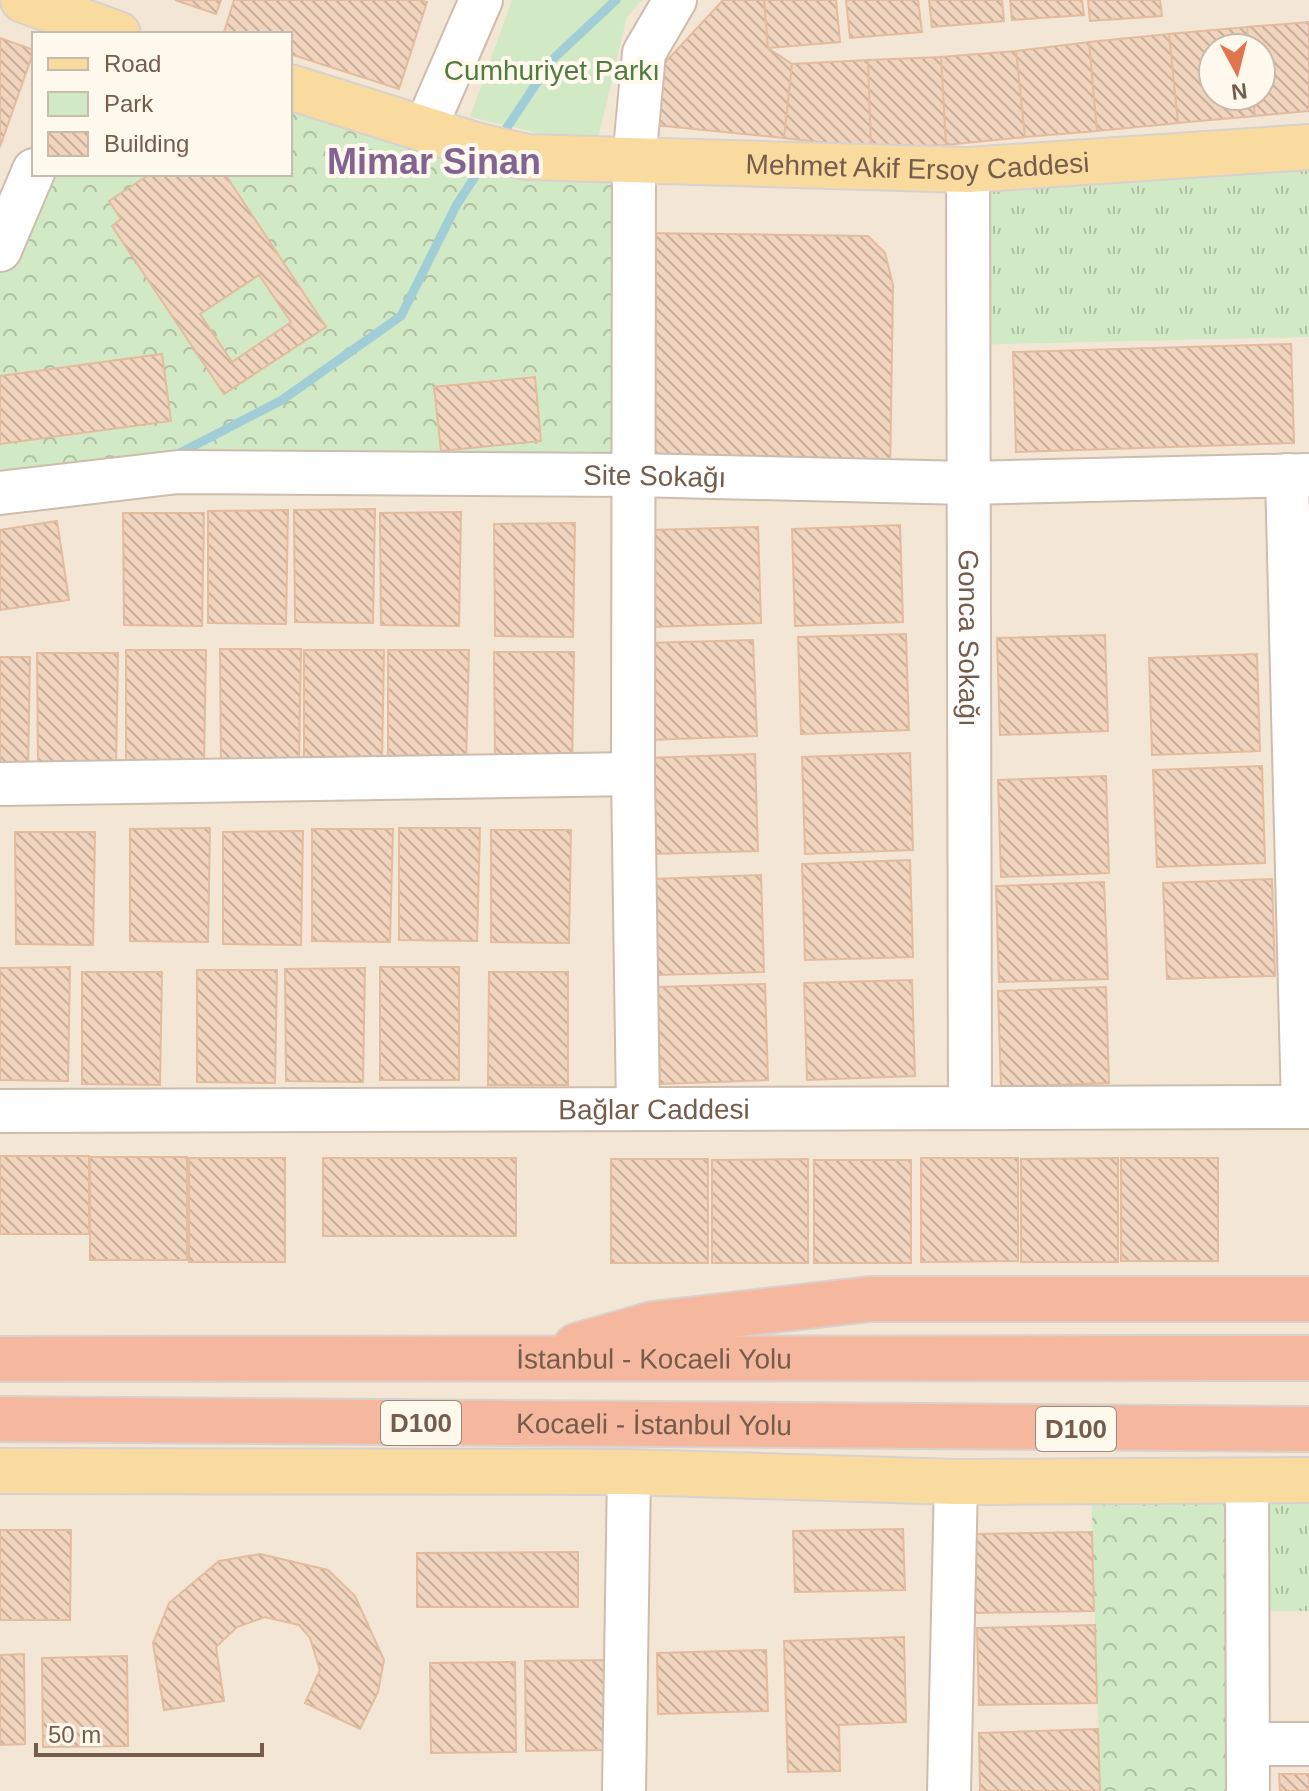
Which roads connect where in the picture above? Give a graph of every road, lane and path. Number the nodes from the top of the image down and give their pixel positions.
1 (23, 0) edge
2 (481, 0) edge
3 (675, 0) edge
4 (101, 32) edge
5 (292, 88) edge
6 (425, 129) junction
7 (1309, 147) edge
8 (634, 161) junction
9 (968, 170) junction
10 (32, 175) edge
11 (0, 250) edge
12 (634, 475) junction
13 (1298, 475) edge
14 (967, 483) junction
15 (0, 493) edge
16 (1301, 632) edge
17 (633, 774) junction
18 (0, 784) edge
19 (970, 1107) junction
20 (1306, 1107) edge
21 (638, 1109) junction
22 (0, 1111) edge
23 (1309, 1299) edge
24 (1309, 1358) edge
25 (0, 1359) edge
26 (527, 1361) junction
27 (0, 1419) edge
28 (843, 1428) junction
29 (1309, 1429) edge
30 (1309, 1459) edge
31 (0, 1471) edge
32 (629, 1472) junction
33 (1247, 1480) junction
34 (1309, 1480) edge
35 (956, 1482) junction
36 (1249, 1744) junction
37 (1309, 1744) edge
38 (624, 1791) edge
39 (949, 1791) edge
40 (1248, 1791) edge

1 - 4 main road
2 - 6 street
3 - 8 street
5 - 6 main road, Mehmet Akif Ersoy Caddesi
6 - 8 main road, Mehmet Akif Ersoy Caddesi
7 - 9 main road, Mehmet Akif Ersoy Caddesi
8 - 9 main road, Mehmet Akif Ersoy Caddesi
8 - 12 street
9 - 14 street, Gonca Sokağı
10 - 11 street
12 - 14 street, Site Sokağı
12 - 15 street, Site Sokağı
12 - 17 street
13 - 14 street, Site Sokağı
13 - 16 street
14 - 19 street, Gonca Sokağı
16 - 20 street
17 - 18 street
17 - 21 street
19 - 20 street, Bağlar Caddesi
19 - 21 street, Bağlar Caddesi
21 - 22 street, Bağlar Caddesi
23 - 26 highway
24 - 26 highway, İstanbul - Kocaeli Yolu / D100
25 - 26 highway, İstanbul - Kocaeli Yolu / D100
27 - 28 highway, Kocaeli - İstanbul Yolu / D100
28 - 29 highway, Kocaeli - İstanbul Yolu / D100
28 - 30 highway
31 - 32 main road
32 - 35 main road
32 - 38 street
33 - 34 main road
33 - 35 main road
33 - 36 street
35 - 39 street
36 - 37 street
36 - 40 street

